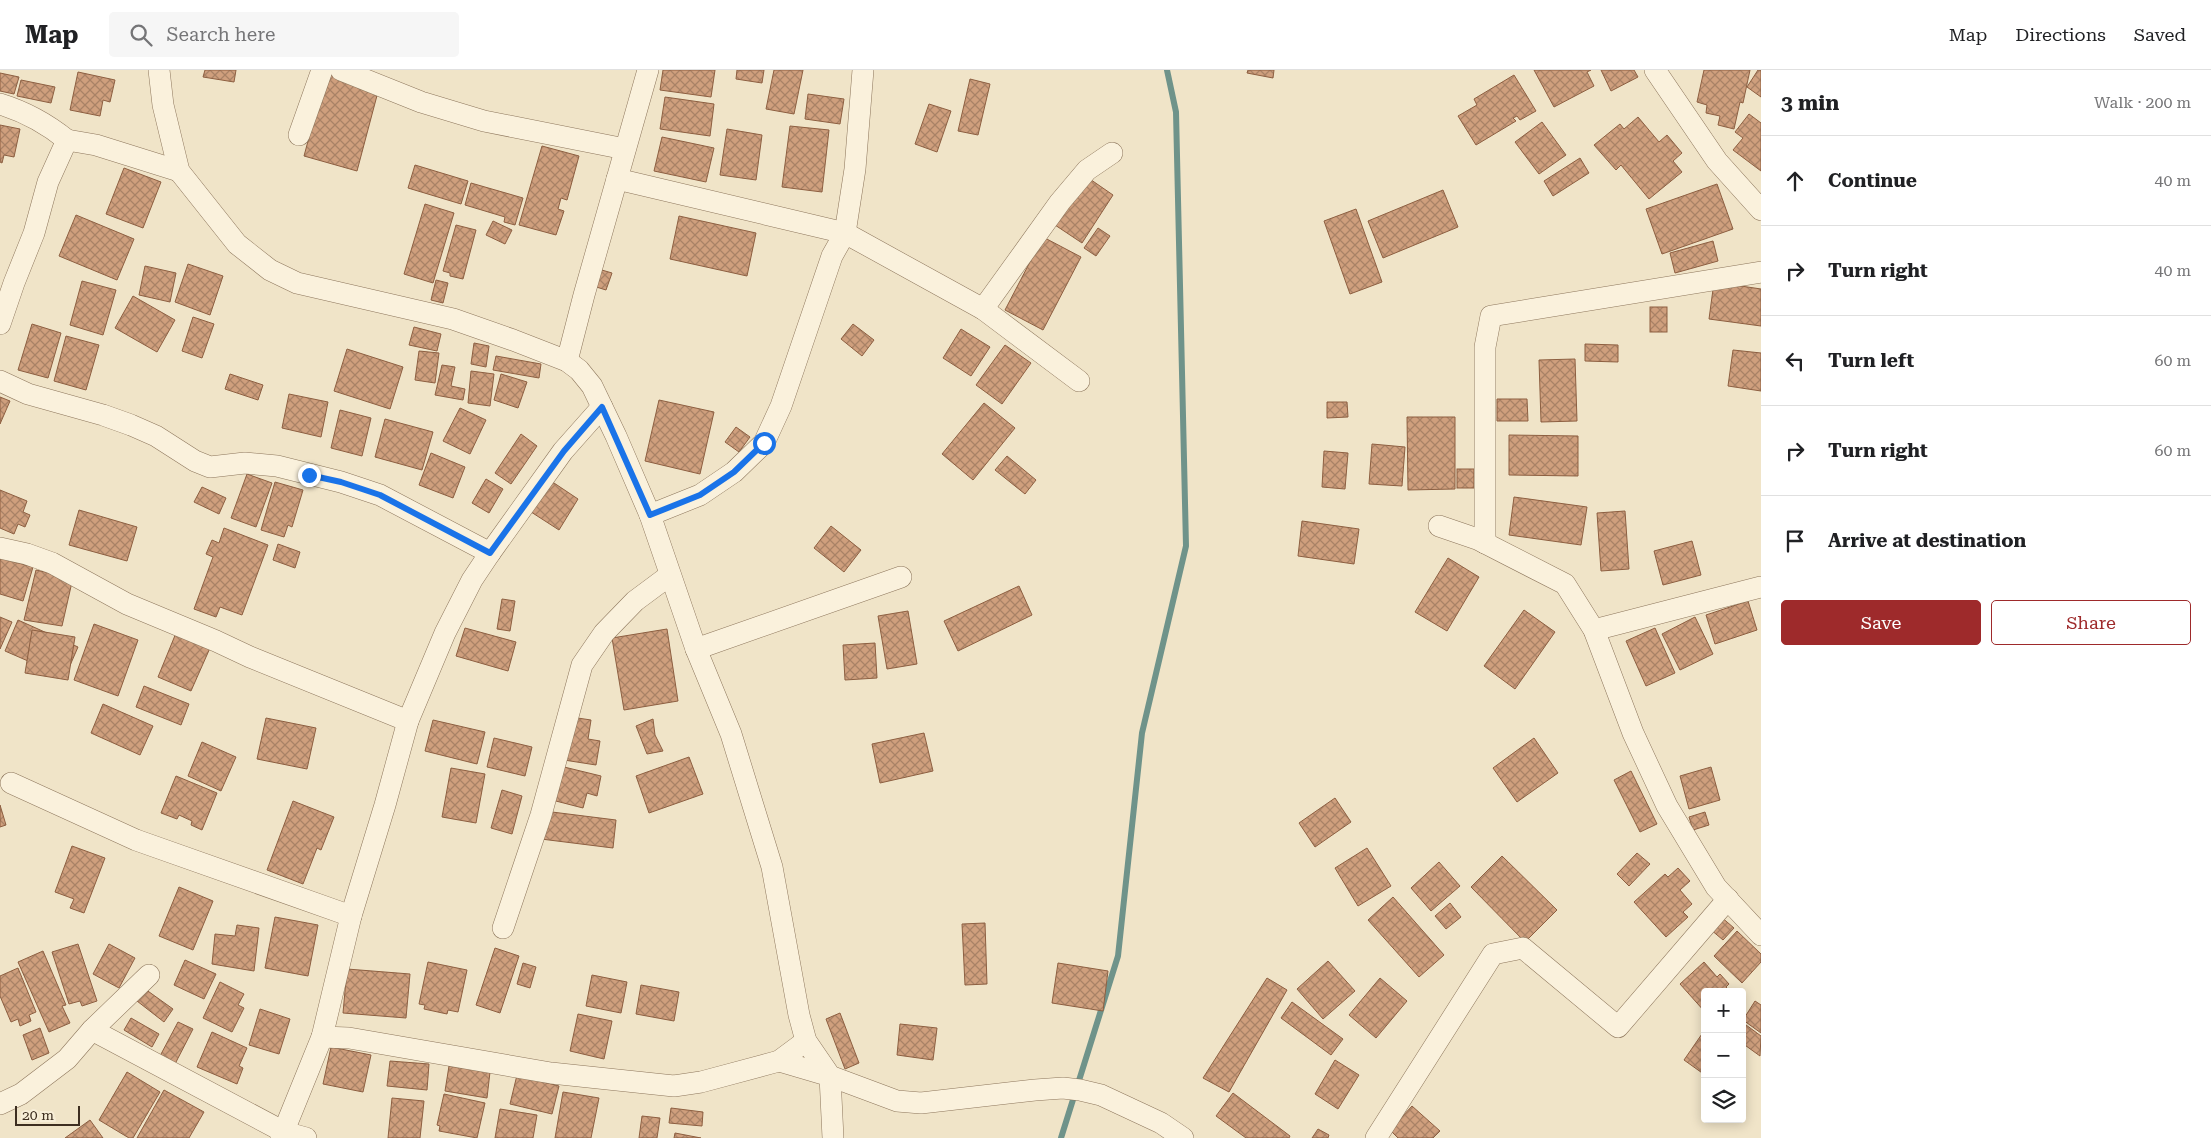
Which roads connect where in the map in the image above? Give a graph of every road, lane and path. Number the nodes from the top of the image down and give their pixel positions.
1 (159, 70) edge
2 (322, 70) edge
3 (341, 70) edge
4 (648, 70) edge
5 (863, 70) edge
6 (1655, 70) edge
7 (0, 104) edge
8 (299, 135) dead end
9 (67, 140) junction
10 (625, 149) junction
11 (1112, 153) dead end
12 (179, 171) junction
13 (617, 179) junction
14 (1761, 210) edge
15 (845, 233) junction
16 (1761, 272) edge
17 (983, 308) junction
18 (0, 324) edge
19 (567, 362) junction
20 (0, 381) edge
21 (1079, 381) dead end
22 (602, 407) junction
23 (650, 515) junction
24 (1439, 526) dead end
25 (1485, 543) junction
26 (0, 548) edge
27 (490, 553) junction
28 (670, 575) junction
29 (901, 577) dead end
30 (1761, 586) edge
31 (1594, 630) junction
32 (696, 649) junction
33 (408, 721) junction
34 (11, 783) dead end
35 (1728, 899) junction
36 (350, 916) junction
37 (503, 928) dead end
38 (1761, 935) edge
39 (148, 975) dead end
40 (92, 1030) junction
41 (322, 1037) junction
42 (806, 1041) junction
43 (779, 1061) junction
44 (830, 1076) junction
45 (0, 1104) edge
46 (283, 1135) edge
47 (306, 1138) edge
48 (832, 1138) edge
49 (1183, 1138) edge
50 (1376, 1138) edge

1 - 12 street
2 - 8 street
3 - 10 street
4 - 10 street
5 - 15 street
6 - 14 street
7 - 9 street
9 - 12 street
9 - 18 street
10 - 13 street
11 - 17 street
12 - 19 street
13 - 15 street
13 - 19 street
15 - 17 street
15 - 23 street
16 - 25 street
17 - 21 street
19 - 22 street
20 - 27 street
22 - 23 street
22 - 27 street
23 - 28 street
24 - 25 street
25 - 31 street
26 - 33 street
27 - 33 street
28 - 32 street
28 - 37 street
29 - 32 street
30 - 31 street
31 - 35 street
32 - 42 street
33 - 36 street
34 - 36 street
35 - 38 street
35 - 50 street
36 - 41 street
39 - 40 street
40 - 45 street
40 - 46 street
41 - 43 street
41 - 46 street
42 - 43 street
42 - 44 street
43 - 44 street
44 - 48 street
44 - 49 street
46 - 47 street

